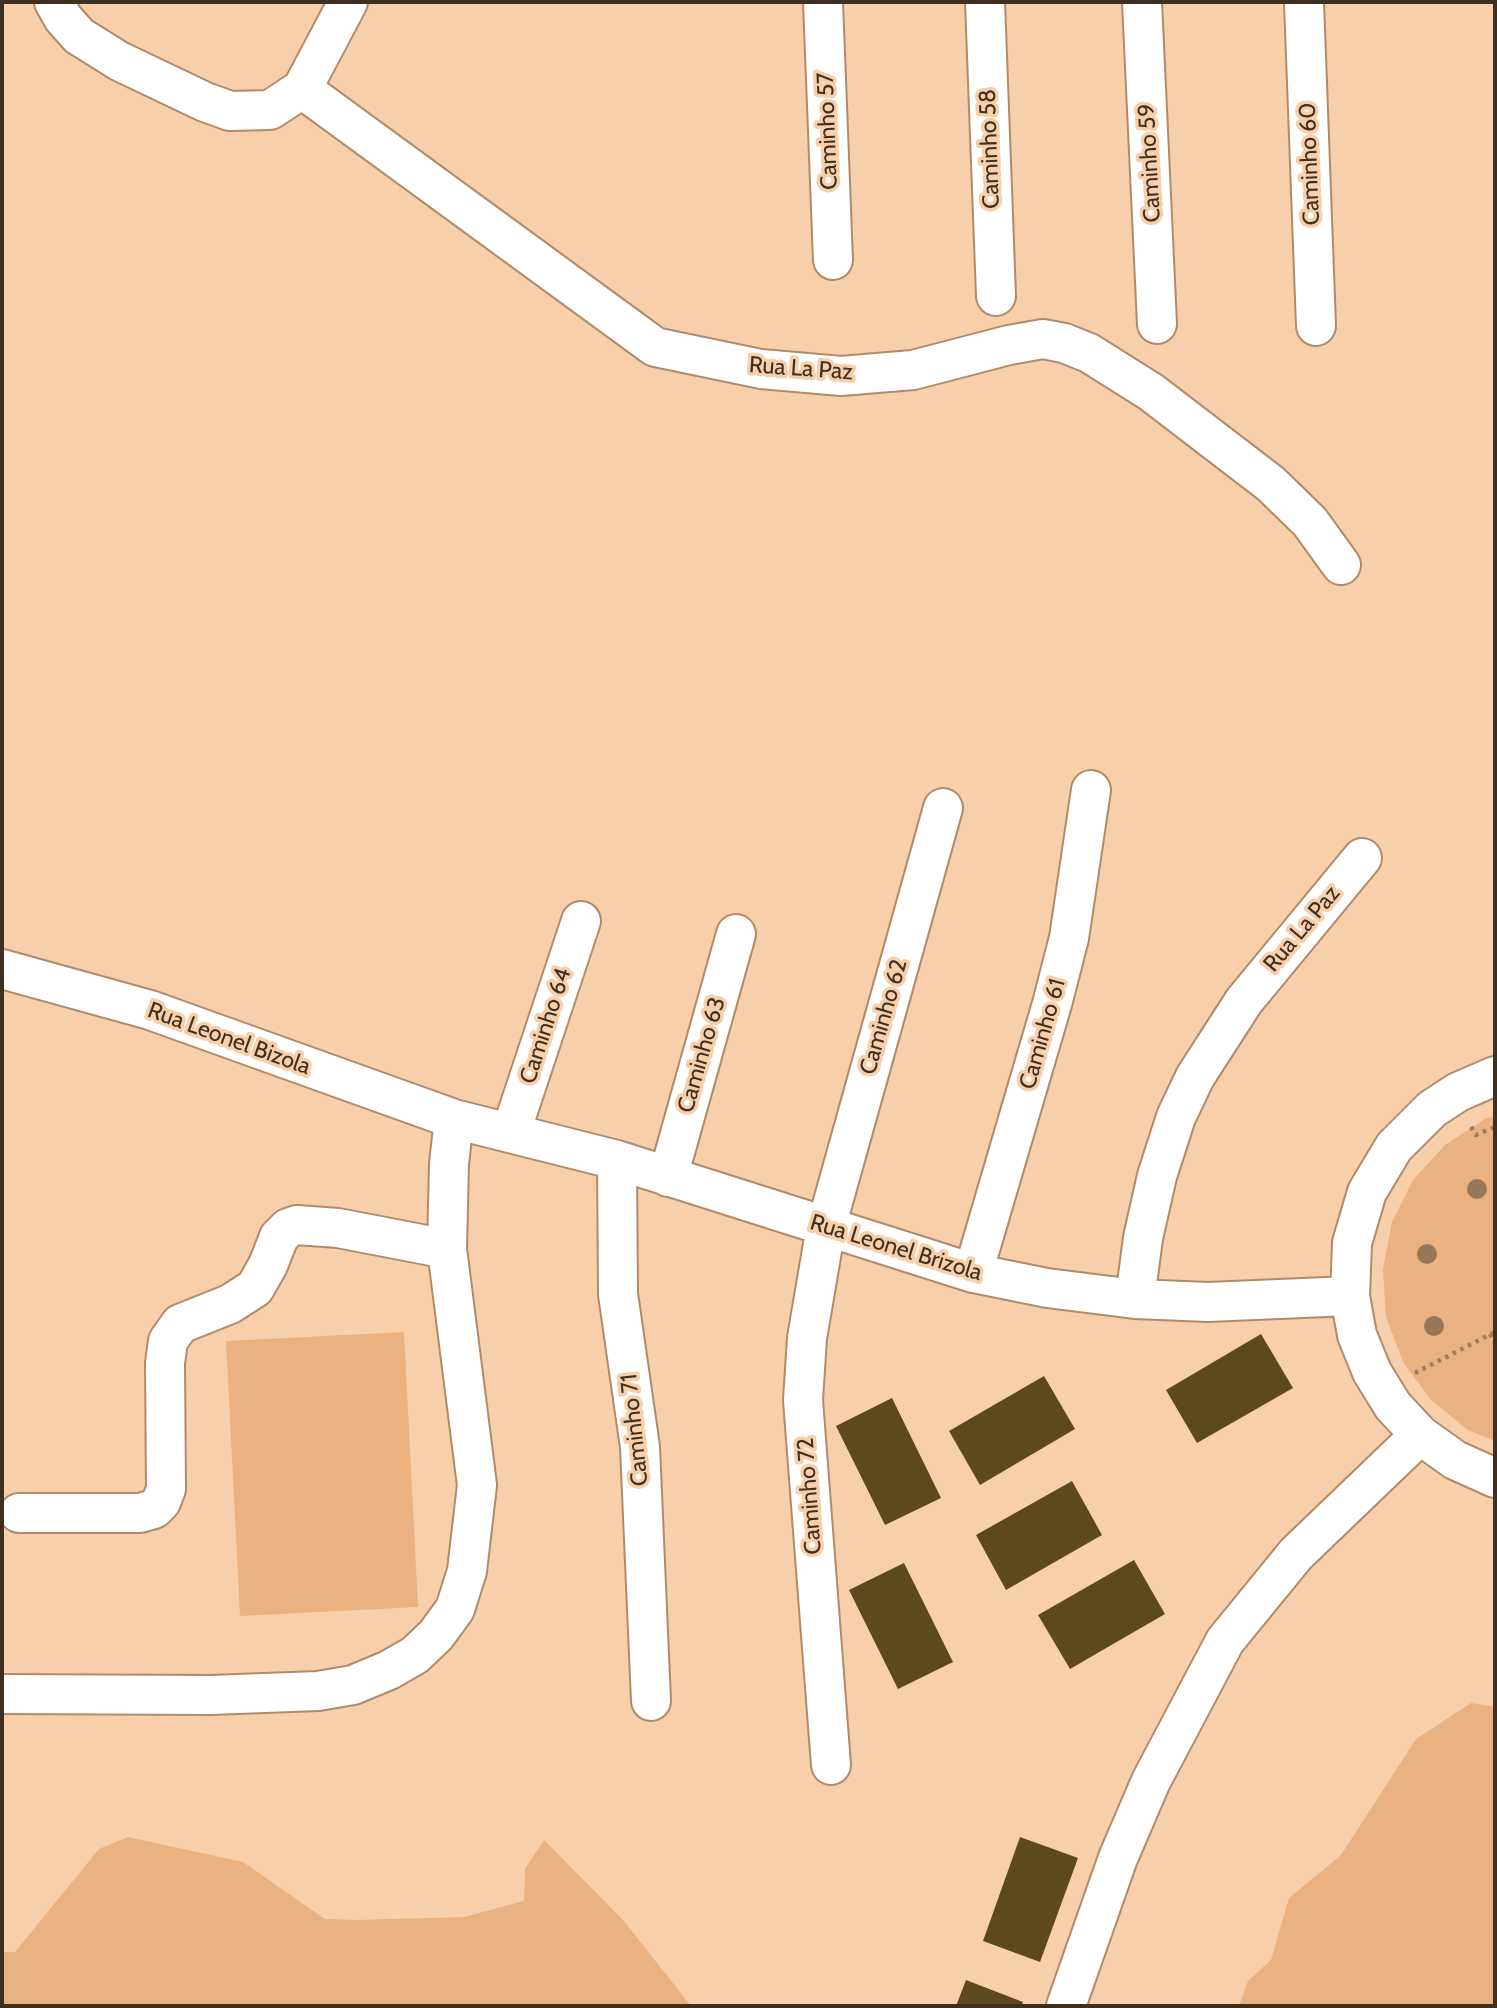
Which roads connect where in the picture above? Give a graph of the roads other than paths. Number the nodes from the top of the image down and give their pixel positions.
1 (54, 2) edge
2 (348, 2) edge
3 (823, 2) edge
4 (985, 2) edge
5 (1142, 2) edge
6 (1304, 2) edge
7 (302, 89) junction
8 (833, 260) dead end
9 (996, 296) dead end
10 (1157, 324) dead end
11 (1316, 326) dead end
12 (1342, 565) dead end
13 (1091, 790) dead end
14 (943, 808) dead end
15 (1362, 858) dead end
16 (581, 921) dead end
17 (736, 934) dead end
18 (2, 969) edge
19 (1495, 1076) edge
20 (454, 1119) junction
21 (511, 1132) junction
22 (617, 1160) junction
23 (668, 1177) junction
24 (826, 1227) junction
25 (447, 1248) junction
26 (973, 1273) junction
27 (1350, 1296) junction
28 (1135, 1299) junction
29 (1420, 1435) junction
30 (1495, 1478) edge
31 (19, 1513) dead end
32 (2, 1695) edge
33 (651, 1701) dead end
34 (831, 1765) dead end
35 (1066, 2006) edge

1 - 7 street
2 - 7 street
3 - 8 street, Caminho 57
4 - 9 street, Caminho 58
5 - 10 street, Caminho 59
6 - 11 street, Caminho 60
7 - 12 street, Rua La Paz
13 - 26 street, Caminho 61
14 - 24 street, Caminho 62
15 - 28 street, Rua La Paz
16 - 21 street, Caminho 64
17 - 23 street, Caminho 63
18 - 20 street, Rua Leonel Bizola
19 - 27 street
20 - 21 street, Rua Leonel Brizola
20 - 25 street
21 - 22 street, Rua Leonel Brizola
22 - 23 street, Rua Leonel Brizola
22 - 33 street, Caminho 71
23 - 24 street, Rua Leonel Brizola
24 - 26 street, Rua Leonel Brizola
24 - 34 street, Caminho 72
25 - 31 street
25 - 32 street
26 - 28 street, Rua Leonel Brizola
27 - 28 street, Rua Leonel Brizola
27 - 29 street
29 - 30 street
29 - 35 street

